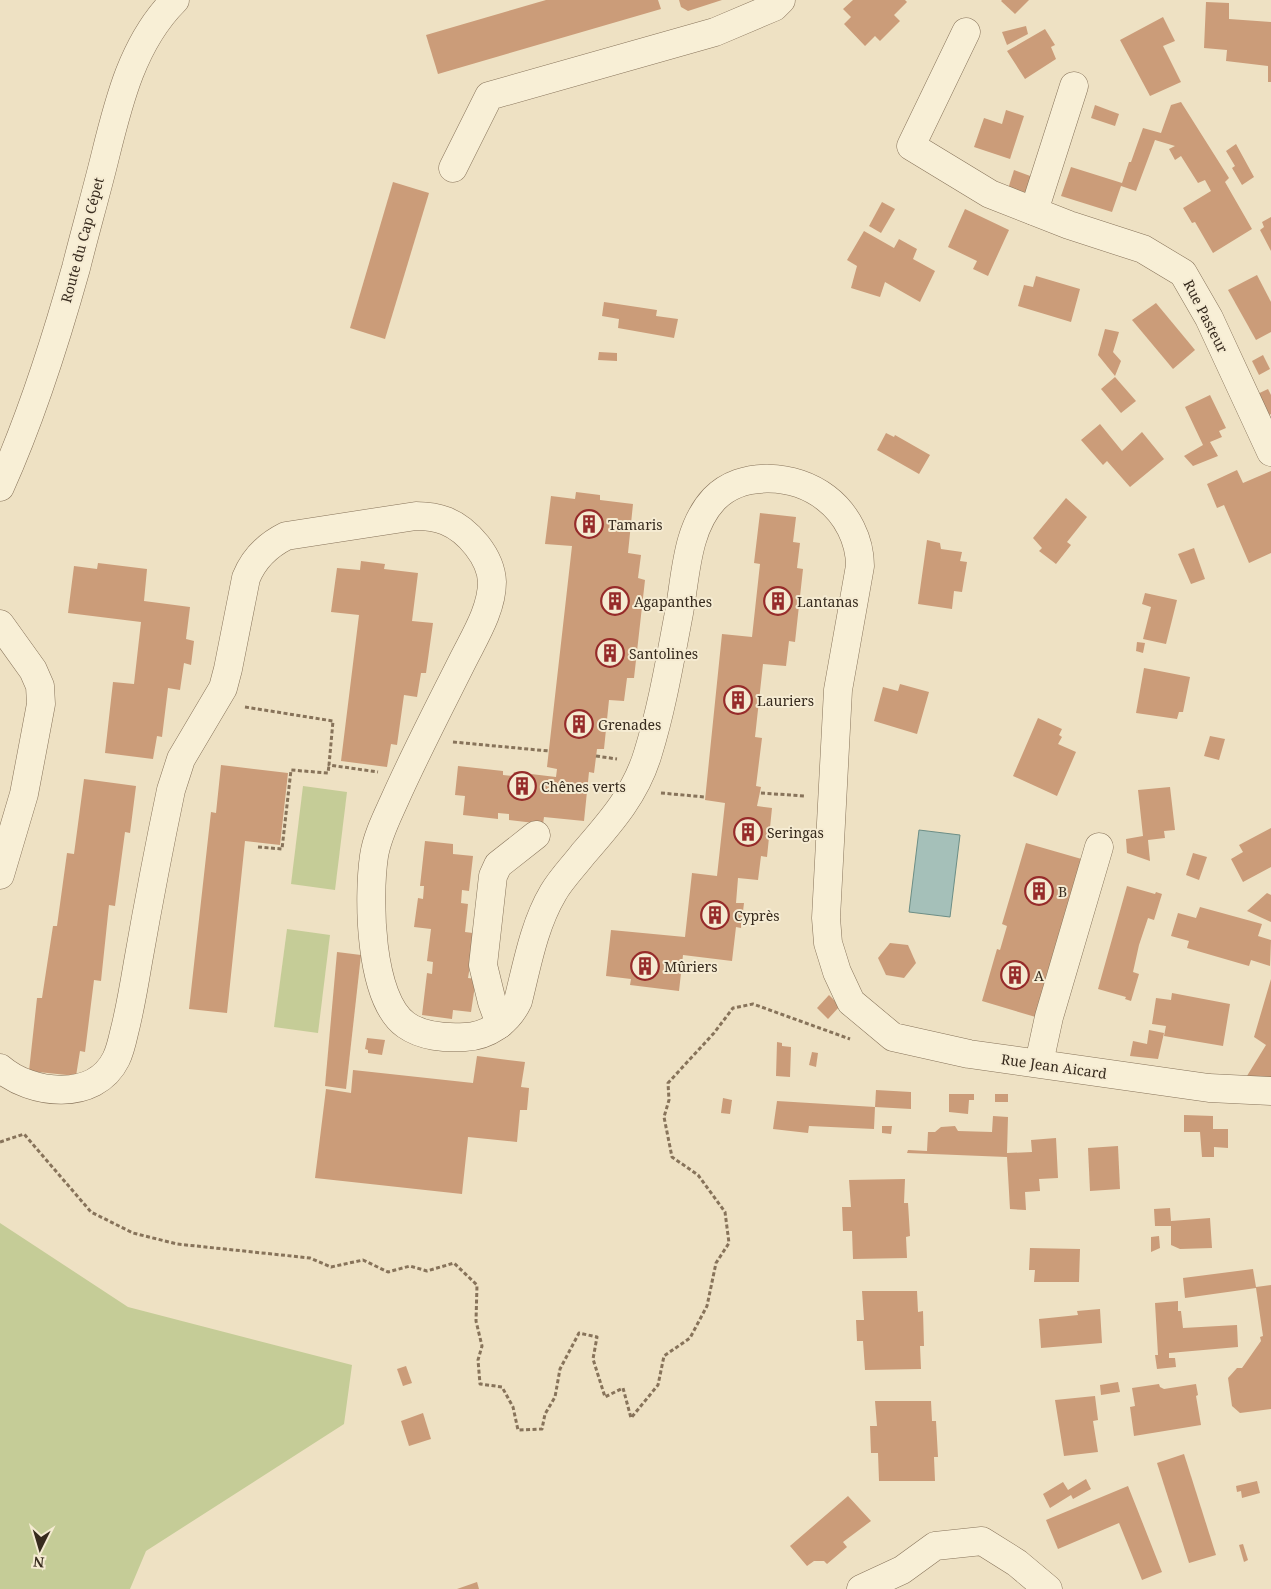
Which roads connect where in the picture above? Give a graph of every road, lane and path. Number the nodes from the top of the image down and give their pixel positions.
1 (175, 0) edge
2 (781, 0) edge
3 (966, 32) dead end
4 (1074, 86) dead end
5 (453, 168) dead end
6 (1034, 211) junction
7 (1271, 452) edge
8 (0, 487) edge
9 (0, 624) edge
10 (216, 703) junction
11 (423, 740) junction
12 (549, 751) dead end
13 (328, 765) junction
14 (406, 776) junction
15 (632, 790) junction
16 (761, 793) dead end
17 (705, 797) dead end
18 (833, 798) junction
19 (536, 835) dead end
20 (258, 847) dead end
21 (1099, 847) dead end
22 (2, 858) edge
23 (500, 1024) junction
24 (893, 1037) junction
25 (1039, 1063) junction
26 (0, 1068) edge
27 (1271, 1091) edge
28 (0, 1142) edge
29 (861, 1589) edge
30 (1048, 1589) edge

1 - 8 street, Route du Cap Cépet
2 - 5 street
3 - 6 street, Rue Pasteur
4 - 6 street
6 - 7 street, Rue Pasteur
9 - 22 street
10 - 11 street
10 - 13 path
10 - 26 street
11 - 12 path
11 - 14 street
13 - 14 path
13 - 20 path
14 - 23 street
15 - 17 path
15 - 18 street
15 - 23 street
16 - 18 path
18 - 24 street, Rue Jean Aicard
19 - 23 street
21 - 25 street
24 - 25 street, Rue Jean Aicard
24 - 28 path
25 - 27 street, Rue Jean Aicard
29 - 30 street

